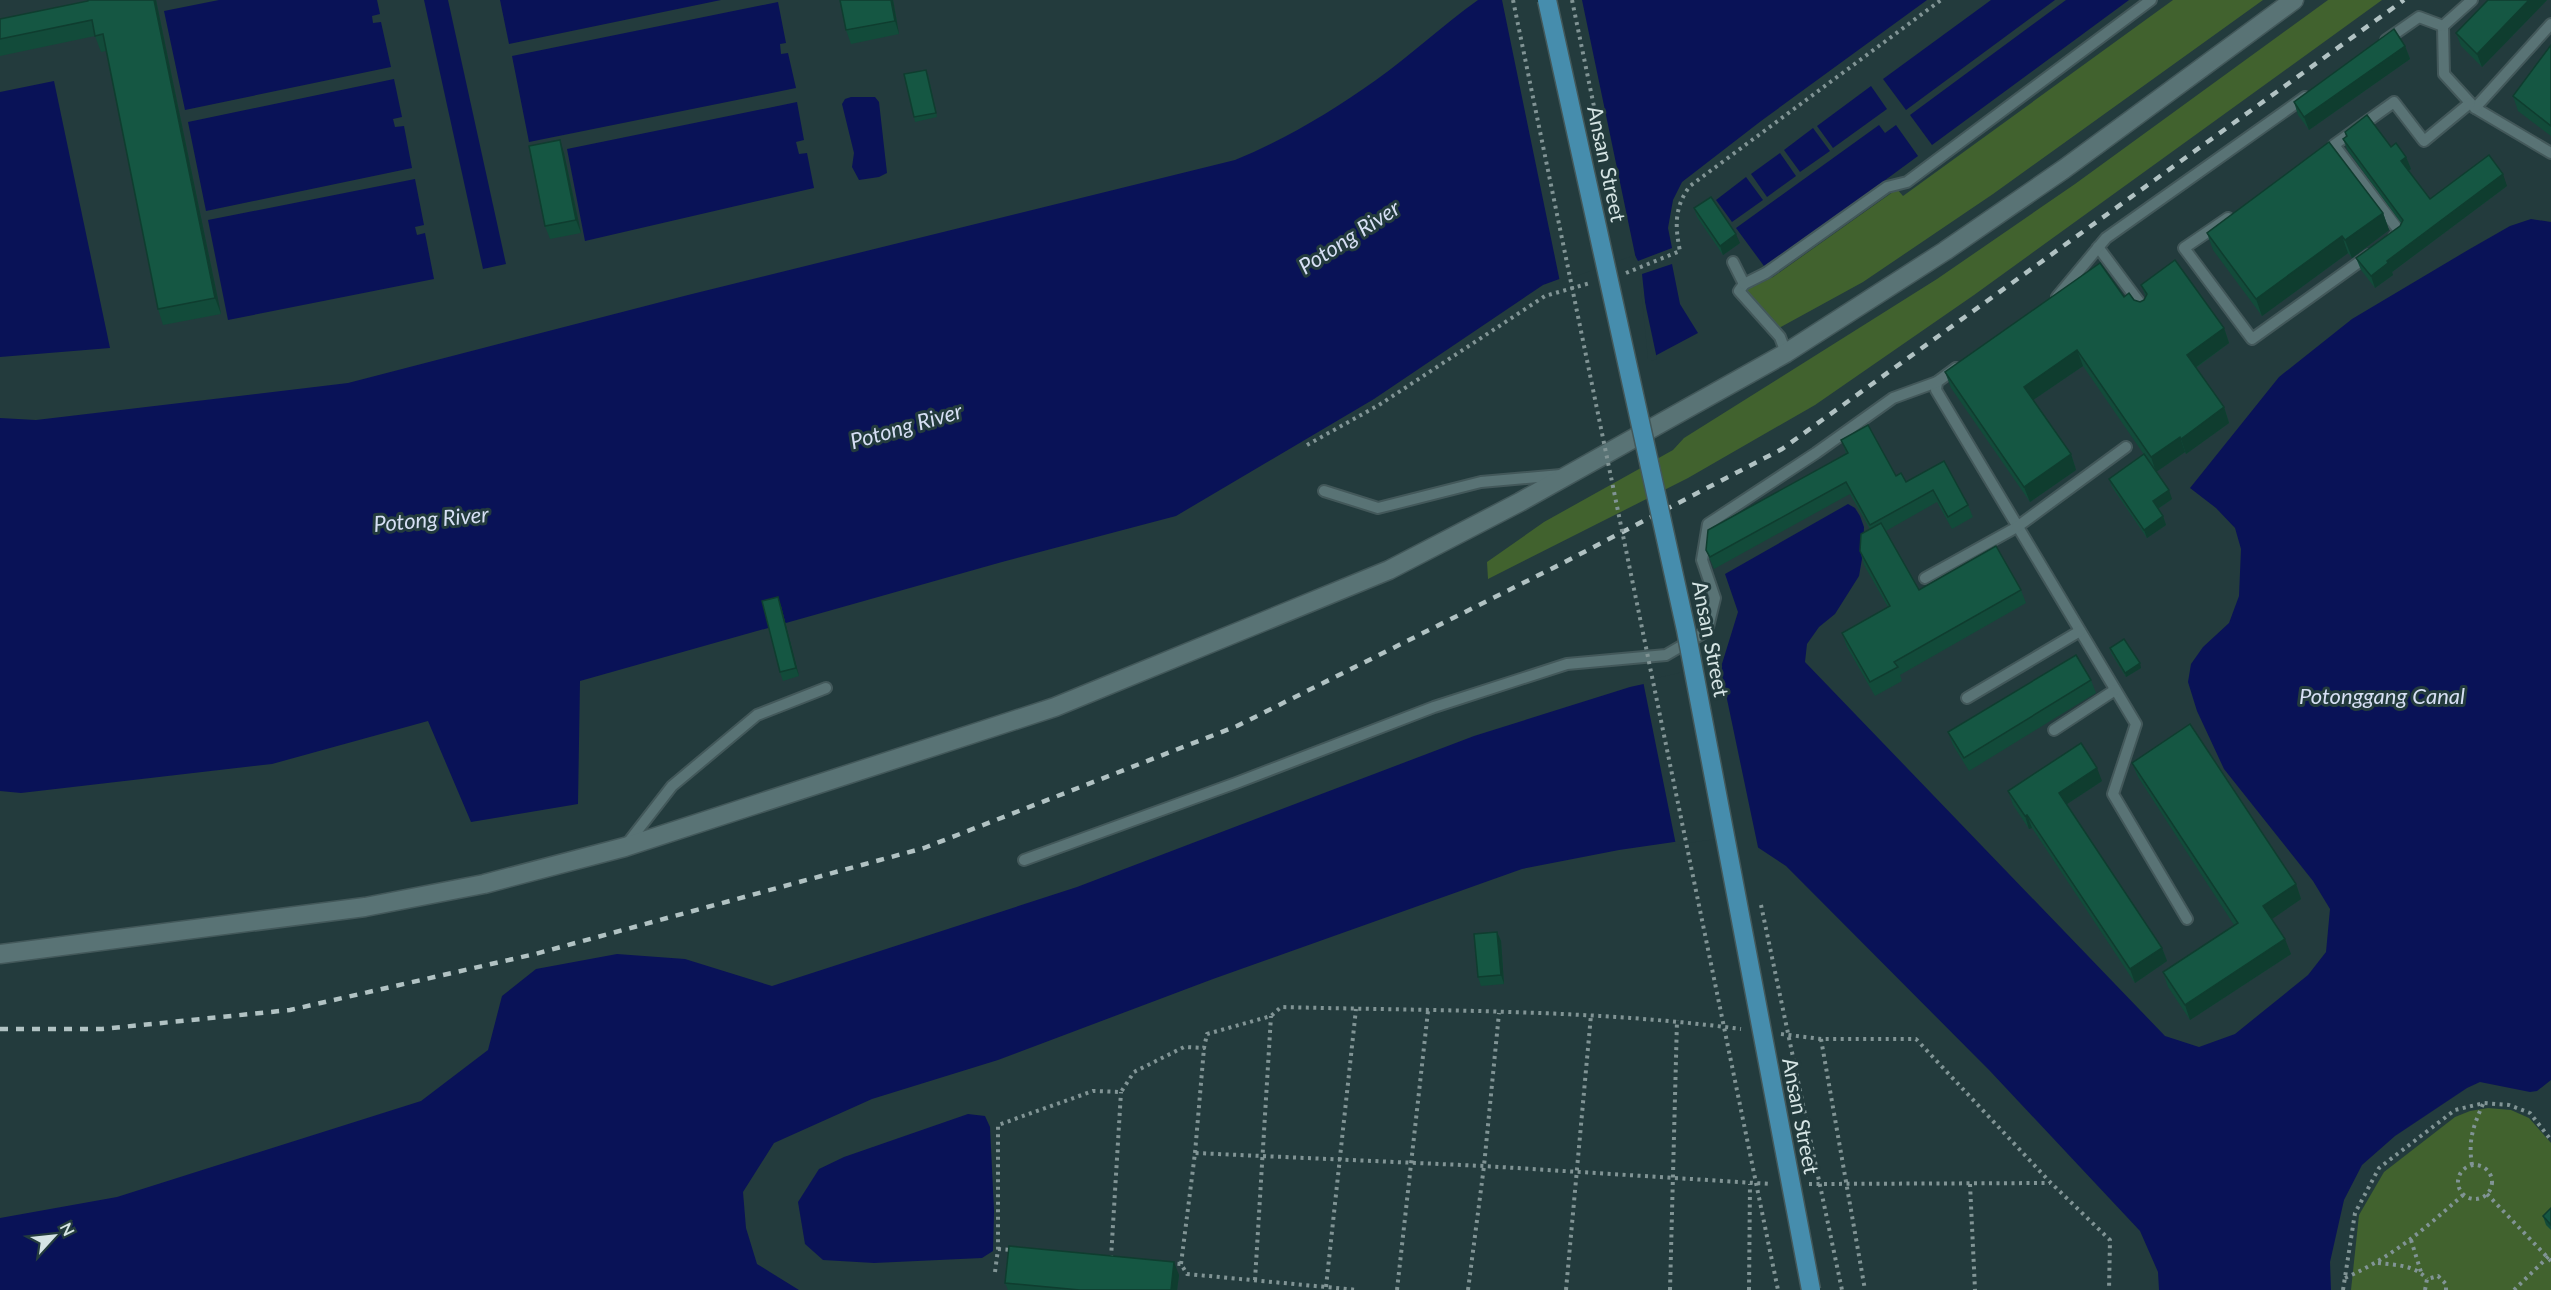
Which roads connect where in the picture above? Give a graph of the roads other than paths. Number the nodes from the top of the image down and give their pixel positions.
1 (1547, 0) edge
2 (2151, 0) edge
3 (2294, 0) edge
4 (2472, 0) edge
5 (2551, 24) edge
6 (2444, 26) junction
7 (2372, 50) edge
8 (2315, 90) edge
9 (2473, 106) junction
10 (2551, 153) edge
11 (2240, 209) edge
12 (2098, 247) junction
13 (1733, 262) dead end
14 (1744, 284) junction
15 (2049, 303) edge
16 (2145, 310) edge
17 (1786, 353) junction
18 (1965, 362) edge
19 (1937, 382) junction
20 (2126, 447) dead end
21 (1570, 475) junction
22 (1324, 491) dead end
23 (2017, 527) junction
24 (1925, 578) dead end
25 (2080, 631) junction
26 (826, 688) dead end
27 (2115, 690) junction
28 (1967, 698) dead end
29 (2054, 730) dead end
30 (625, 847) junction
31 (1024, 860) dead end
32 (2187, 919) dead end
33 (0, 954) edge
34 (1810, 1290) edge

1 - 34 main road, Ansan Street, bridge
2 - 14 lane
3 - 17 main road
4 - 6 lane
5 - 9 lane
6 - 7 lane
6 - 9 lane
8 - 12 lane
9 - 10 lane
9 - 11 lane
12 - 15 lane
12 - 16 lane
13 - 14 lane
14 - 17 lane
17 - 21 main road
18 - 19 lane
19 - 23 lane
19 - 31 lane
20 - 23 lane
21 - 22 lane
21 - 30 main road
23 - 24 lane
23 - 25 lane
25 - 27 lane
25 - 28 lane
26 - 30 lane
27 - 29 lane
27 - 32 lane
30 - 33 main road

